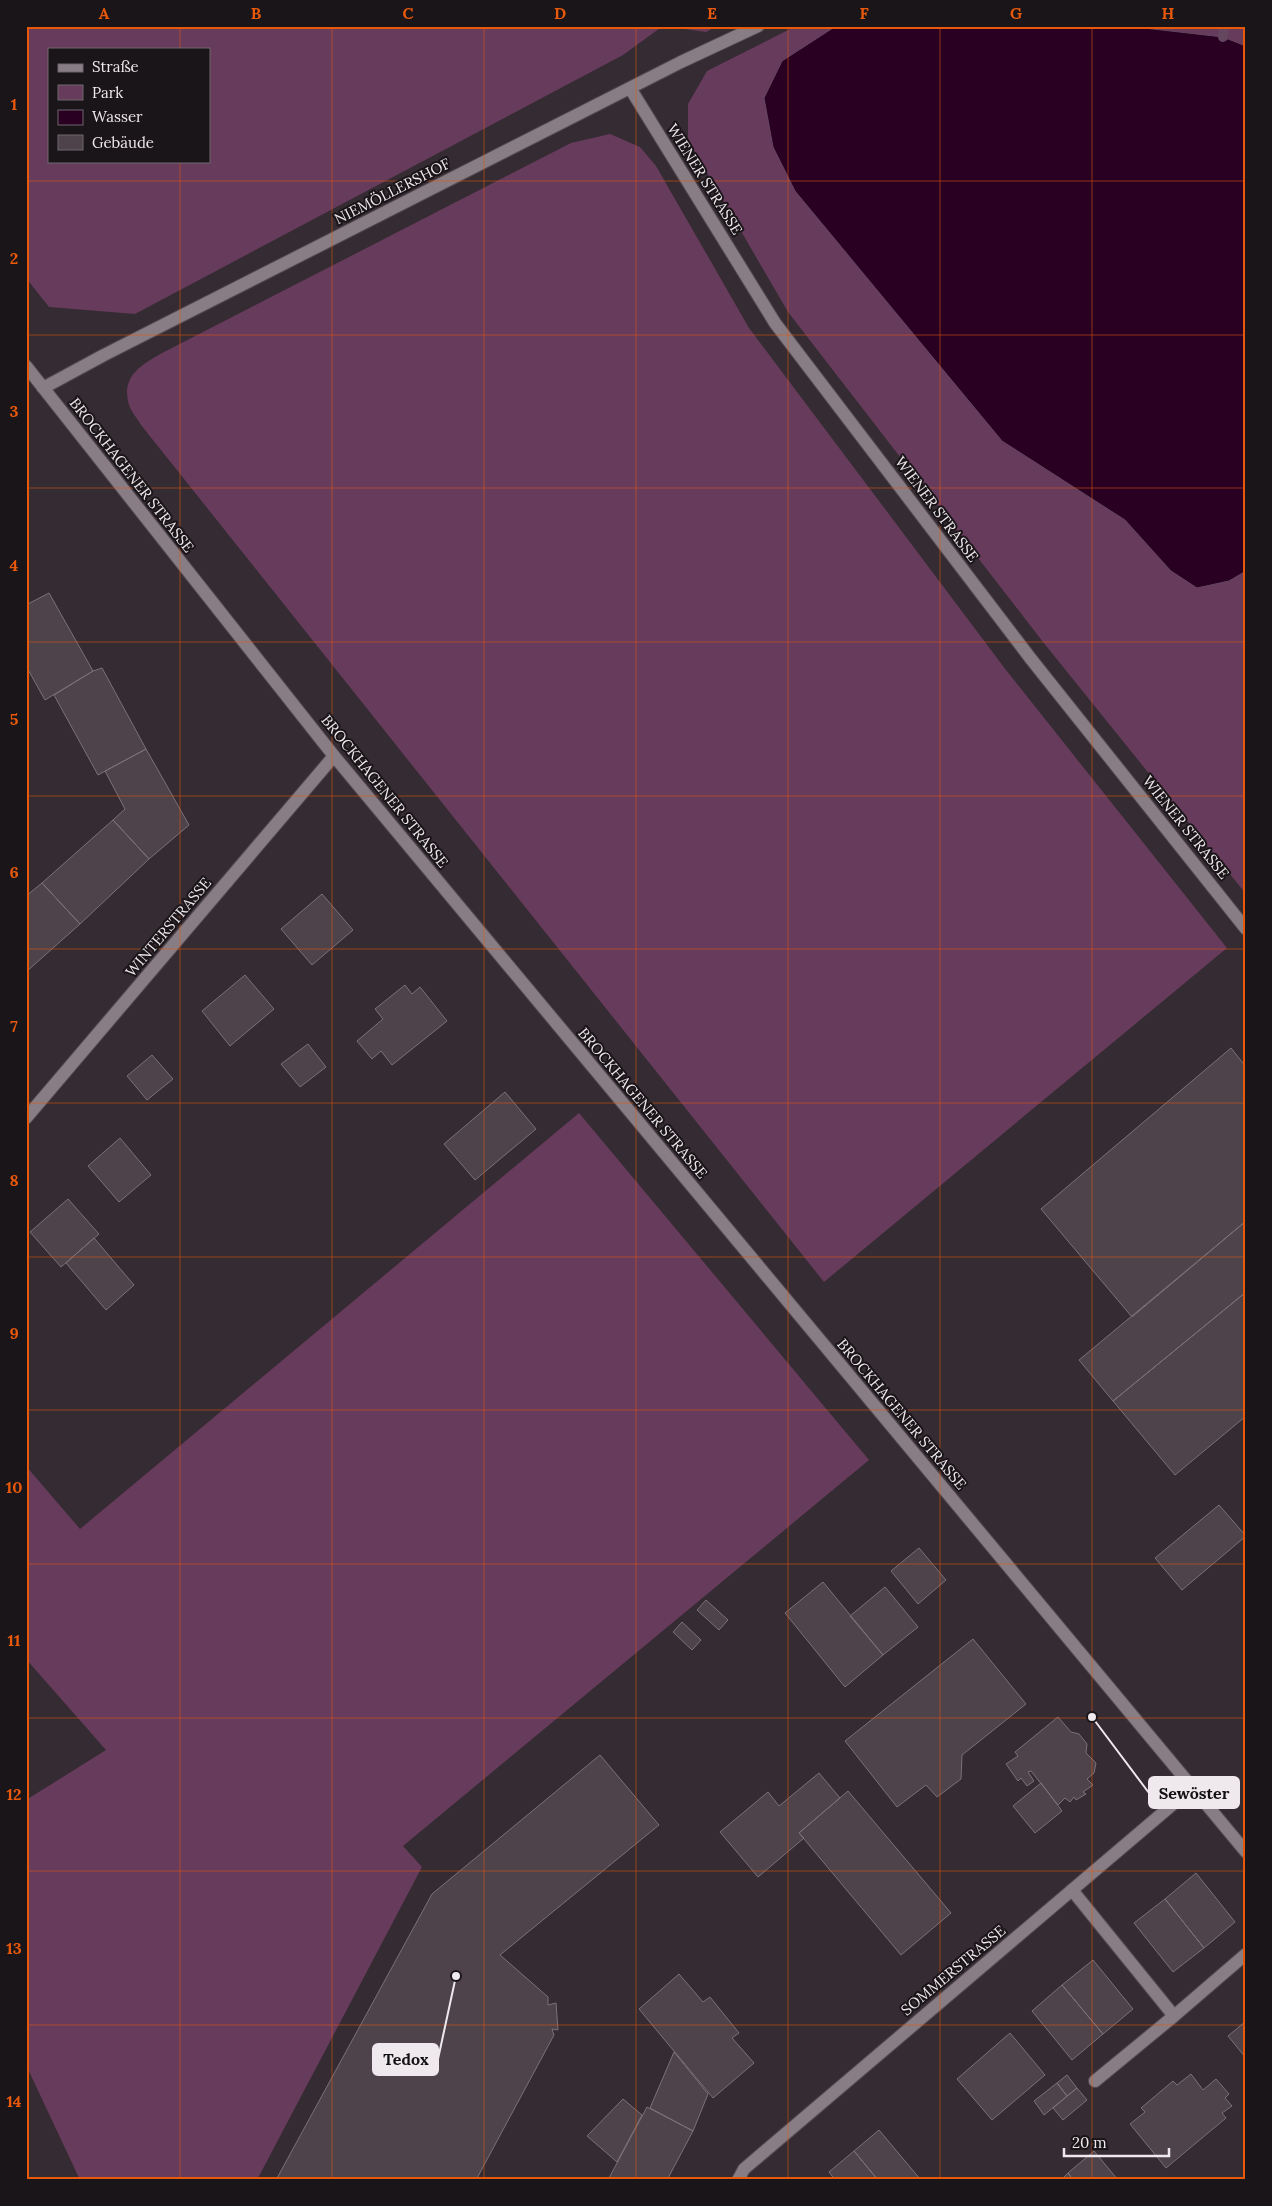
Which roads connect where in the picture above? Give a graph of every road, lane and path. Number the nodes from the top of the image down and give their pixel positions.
1 (758, 26) edge
2 (630, 88) junction
3 (26, 366) edge
4 (43, 388) junction
5 (334, 756) junction
6 (1246, 929) edge
7 (26, 1118) edge
8 (1192, 1788) junction
9 (1246, 1852) edge
10 (1072, 1890) junction
11 (1246, 1954) edge
12 (1174, 2016) junction
13 (1095, 2081) dead end
14 (738, 2180) edge

1 - 2 street, NIEMÖLLERSHOF
2 - 4 street, NIEMÖLLERSHOF
2 - 6 street, WIENER STRASSE
3 - 4 street, BROCKHAGENER STRASSE
4 - 5 street, BROCKHAGENER STRASSE
5 - 7 street, WINTERSTRASSE
5 - 8 street, BROCKHAGENER STRASSE
8 - 9 street, BROCKHAGENER STRASSE
8 - 10 street, SOMMERSTRASSE
10 - 12 street
10 - 14 street, SOMMERSTRASSE
11 - 12 street
12 - 13 street

